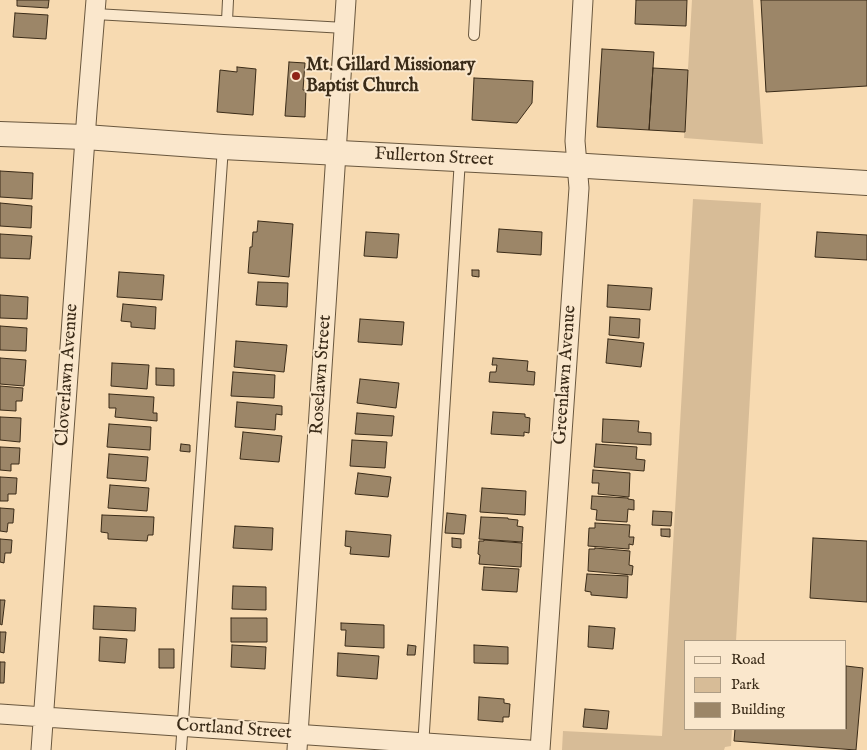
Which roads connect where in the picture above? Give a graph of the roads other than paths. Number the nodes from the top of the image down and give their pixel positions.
1 (228, 0) edge
2 (346, 0) edge
3 (476, 0) edge
4 (583, 0) edge
5 (96, 7) edge
6 (227, 21) junction
7 (345, 28) junction
8 (474, 36) dead end
9 (0, 134) edge
10 (85, 137) junction
11 (223, 147) junction
12 (336, 153) junction
13 (460, 159) junction
14 (577, 166) junction
15 (867, 183) edge
16 (0, 714) edge
17 (43, 717) junction
18 (182, 726) junction
19 (297, 742) edge
20 (423, 746) edge
21 (41, 750) edge
22 (181, 750) edge
23 (529, 750) edge
24 (540, 750) edge

1 - 6 lane
2 - 7 street, Roselawn Street
3 - 8 lane
4 - 14 street, Greenlawn Avenue
5 - 6 lane
5 - 10 street, Cloverlawn Avenue
6 - 7 lane
7 - 12 street, Roselawn Street
9 - 10 street, Fullerton Street
10 - 11 street, Fullerton Street
10 - 17 street, Cloverlawn Avenue
11 - 12 street, Fullerton Street
11 - 18 lane
12 - 13 street, Fullerton Street
12 - 19 street, Roselawn Street
13 - 14 street, Fullerton Street
13 - 20 lane
14 - 15 street, Fullerton Street
14 - 24 street, Greenlawn Avenue
16 - 17 street, Cortland Street
17 - 18 street, Cortland Street
17 - 21 street, Cloverlawn Avenue
18 - 19 street, Cortland Street
18 - 22 lane
19 - 20 street, Cortland Street
20 - 23 street, Cortland Street

